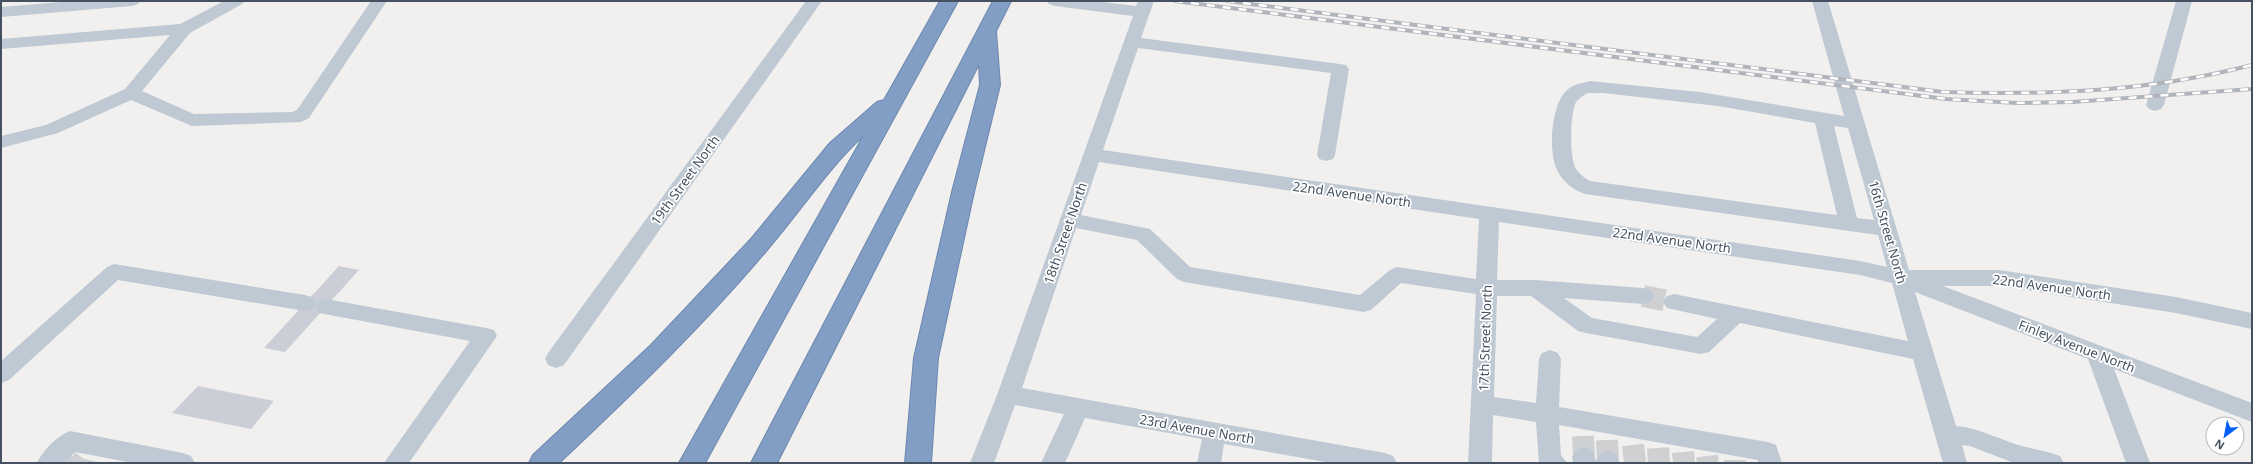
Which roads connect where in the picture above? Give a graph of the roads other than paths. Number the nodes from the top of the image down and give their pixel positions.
1 (132, 1) edge
2 (236, 1) edge
3 (378, 1) edge
4 (814, 1) edge
5 (949, 1) edge
6 (1002, 1) edge
7 (1055, 1) edge
8 (1820, 1) edge
9 (2184, 1) edge
10 (1144, 6) edge
11 (1, 12) edge
12 (184, 28) junction
13 (989, 28) junction
14 (1131, 42) junction
15 (1, 44) edge
16 (131, 93) junction
17 (897, 94) junction
18 (2155, 105) dead end
19 (1823, 120) junction
20 (1856, 123) junction
21 (1, 142) edge
22 (1326, 155) dead end
23 (1092, 156) junction
24 (1489, 214) junction
25 (1069, 220) junction
26 (1849, 224) junction
27 (1887, 229) junction
28 (1902, 278) junction
29 (1487, 288) junction
30 (1535, 288) junction
31 (1643, 296) tunnel mouth
32 (1674, 302) tunnel mouth
33 (1736, 314) junction
34 (2252, 321) edge
35 (1923, 352) junction
36 (2098, 355) junction
37 (556, 359) dead end
38 (1550, 359) dead end
39 (1, 374) edge
40 (1008, 395) junction
41 (1482, 404) junction
42 (1078, 408) junction
43 (2252, 413) edge
44 (1548, 414) junction
45 (1215, 432) junction
46 (1947, 434) junction
47 (1584, 444) edge
48 (1608, 447) edge
49 (2004, 456) edge
50 (135, 458) edge
51 (1354, 460) edge
52 (49, 463) edge
53 (396, 463) edge
54 (542, 463) edge
55 (692, 463) edge
56 (764, 463) edge
57 (918, 463) edge
58 (982, 463) edge
59 (1053, 463) edge
60 (1209, 463) edge
61 (1385, 463) edge
62 (1480, 463) edge
63 (1555, 463) edge
64 (1770, 463) edge
65 (1955, 463) edge
66 (2052, 463) edge
67 (2138, 463) edge

1 - 11 street
2 - 12 street
3 - 16 street
4 - 37 street, 19th Street North
5 - 17 highway
6 - 13 highway
7 - 10 street
8 - 20 street, 16th Street North
9 - 18 street
10 - 14 street, 18th Street North
12 - 15 street
12 - 16 street
13 - 56 highway
13 - 57 highway
14 - 22 street
14 - 23 street, 18th Street North
16 - 21 street
17 - 54 highway
17 - 55 highway
19 - 20 street
19 - 26 street
19 - 26 street
20 - 27 street, 16th Street North
23 - 24 street, 22nd Avenue North
23 - 25 street, 18th Street North
24 - 28 street, 22nd Avenue North
24 - 29 street, 17th Street North
25 - 29 street
25 - 40 street, 18th Street North
26 - 27 street
27 - 28 street, 16th Street North
28 - 34 street, 22nd Avenue North
28 - 35 street, 16th Street North
28 - 36 street, Finley Avenue North
29 - 30 street
29 - 41 street, 17th Street North
30 - 31 street
30 - 33 street
32 - 33 street
33 - 35 street
35 - 46 street, 16th Street North
36 - 43 street, Finley Avenue North
36 - 67 street
38 - 44 street
39 - 53 street
40 - 42 street, 23rd Avenue North
40 - 58 street, 18th Street North
41 - 44 street
41 - 62 street, 17th Street North
42 - 45 street, 23rd Avenue North
42 - 59 street
44 - 47 street
44 - 63 street
45 - 51 street, 23rd Avenue North
45 - 60 street
46 - 49 street
46 - 65 street, 16th Street North
47 - 48 street
48 - 64 street
49 - 66 street
50 - 52 street
51 - 61 street, 23rd Avenue North

